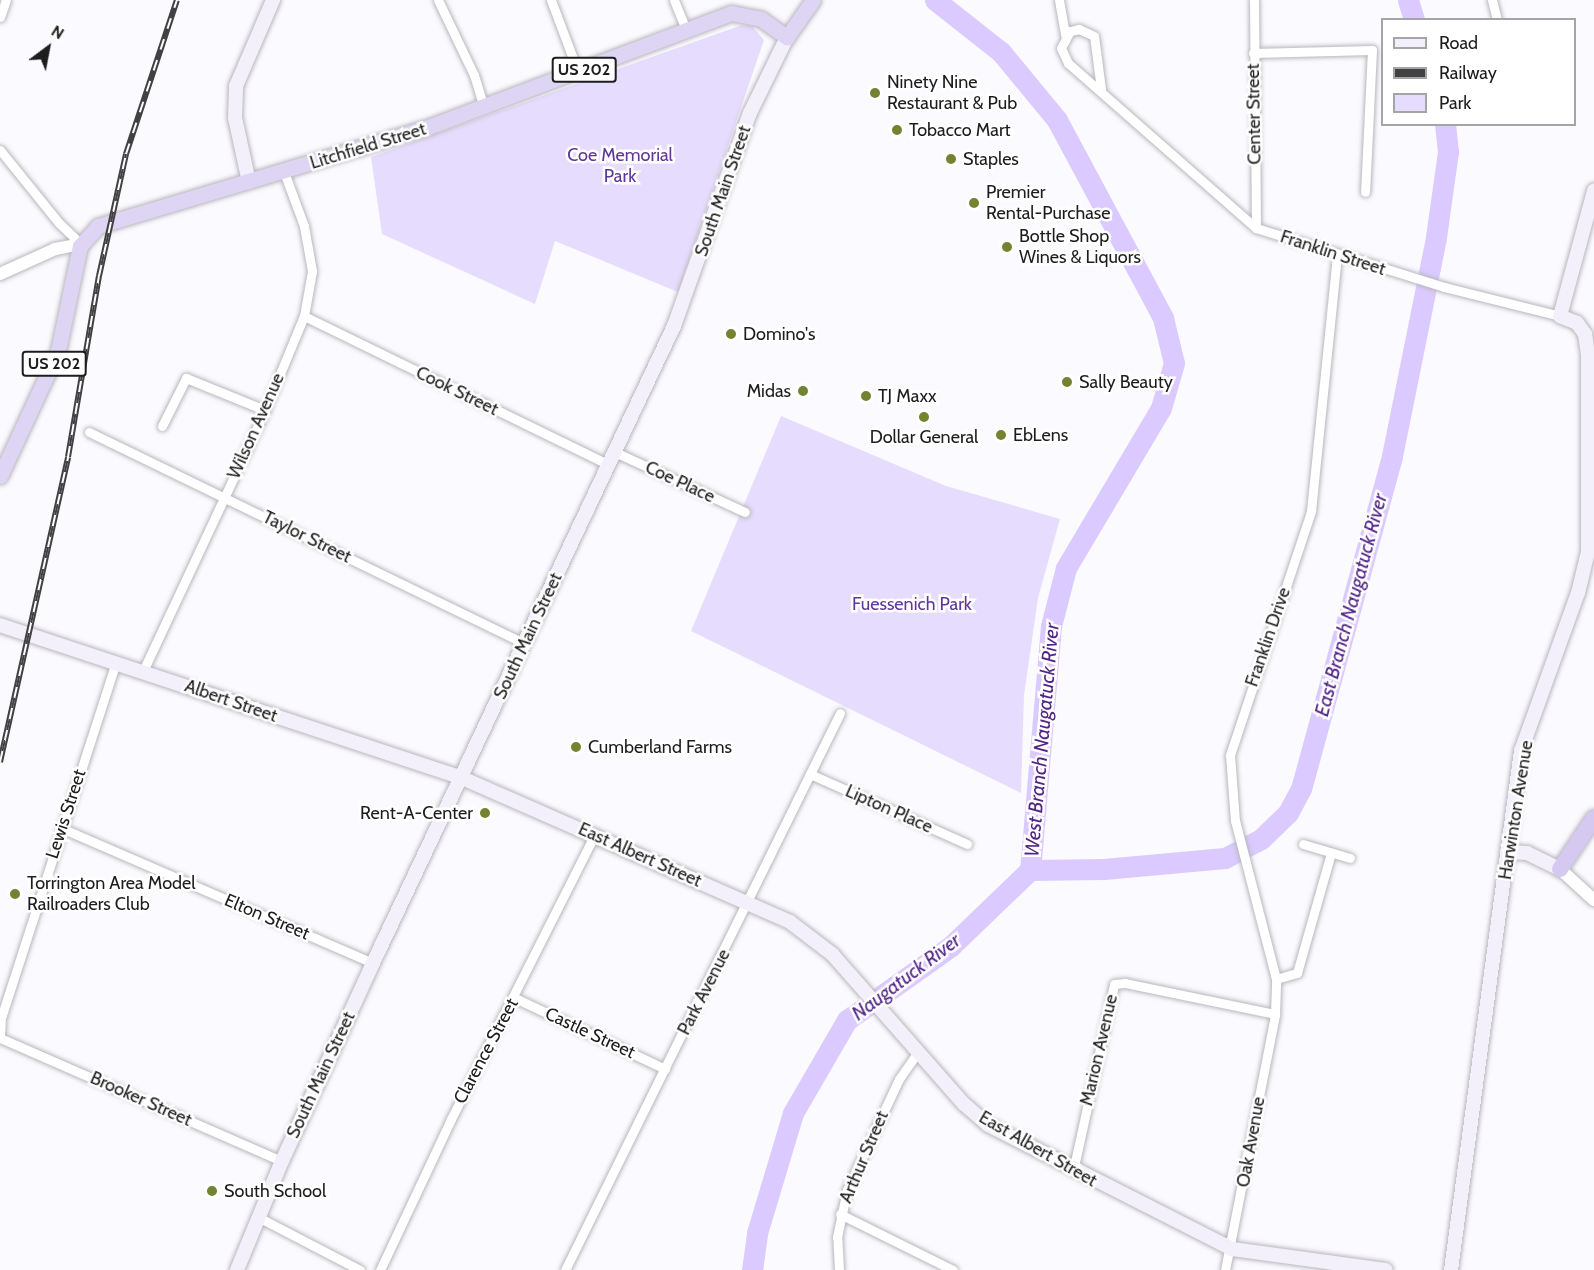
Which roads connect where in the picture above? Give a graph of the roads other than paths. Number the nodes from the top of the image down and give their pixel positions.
1 (6, 0) edge
2 (273, 0) edge
3 (438, 0) edge
4 (551, 0) edge
5 (674, 0) edge
6 (1059, 0) edge
7 (1254, 0) edge
8 (1492, 0) edge
9 (808, 1) edge
10 (744, 6) edge
11 (0, 18) edge
12 (1496, 18) edge
13 (686, 29) junction
14 (1065, 35) junction
15 (787, 37) junction
16 (1252, 53) junction
17 (578, 72) junction
18 (1101, 89) junction
19 (484, 107) junction
20 (0, 150) edge
21 (284, 172) junction
22 (249, 182) junction
23 (1594, 191) edge
24 (1365, 192) dead end
25 (1256, 228) junction
26 (81, 244) junction
27 (1336, 256) junction
28 (0, 274) edge
29 (304, 316) junction
30 (1560, 316) junction
31 (1591, 356) edge
32 (265, 410) junction
33 (162, 426) dead end
34 (90, 432) dead end
35 (615, 452) junction
36 (609, 465) junction
37 (0, 476) edge
38 (225, 496) junction
39 (744, 512) dead end
40 (1591, 529) edge
41 (0, 625) edge
42 (524, 643) junction
43 (116, 662) junction
44 (143, 671) junction
45 (840, 713) dead end
46 (810, 774) junction
47 (462, 778) junction
48 (1594, 818) edge
49 (61, 828) junction
50 (595, 834) junction
51 (967, 844) dead end
52 (1303, 844) dead end
53 (1507, 852) junction
54 (1330, 853) junction
55 (1350, 858) dead end
56 (1560, 869) junction
57 (1594, 900) edge
58 (746, 902) junction
59 (373, 963) junction
60 (1276, 979) junction
61 (515, 998) junction
62 (1275, 1014) junction
63 (0, 1037) edge
64 (918, 1052) junction
65 (665, 1069) junction
66 (282, 1161) junction
67 (1073, 1171) junction
68 (840, 1214) junction
69 (258, 1217) junction
70 (1232, 1249) junction
71 (237, 1270) edge
72 (360, 1270) edge
73 (381, 1270) edge
74 (565, 1270) edge
75 (839, 1270) edge
76 (953, 1270) edge
77 (1225, 1270) edge
78 (1386, 1270) edge
79 (1451, 1270) edge

1 - 11 street
2 - 22 main road
3 - 19 street
4 - 17 street
5 - 13 street
6 - 14 street
7 - 16 street, Center Street
8 - 12 street
9 - 15 highway, South Main Street
10 - 13 highway, Litchfield Street / US 202
10 - 15 highway, Litchfield Street / US 202
13 - 17 highway, Litchfield Street / US 202
14 - 18 street, Franklin Street
14 - 18 street
15 - 35 main road, South Main Street
16 - 24 street
16 - 25 street, Center Street
17 - 19 highway, Litchfield Street / US 202
18 - 25 street, Franklin Street
19 - 21 highway, Litchfield Street / US 202
20 - 26 street
21 - 22 highway, Litchfield Street / US 202
21 - 29 street, Wilson Avenue
22 - 26 highway, Litchfield Street / US 202
23 - 30 main road
25 - 27 street, Franklin Street
26 - 28 street, Litchfield Street
26 - 37 highway, US 202
27 - 30 street, Franklin Street
27 - 60 street, Franklin Drive
29 - 32 street, Wilson Avenue
29 - 36 street, Cook Street
30 - 31 main road, Franklin Street
31 - 40 main road, Harwinton Avenue
32 - 33 street
32 - 38 street, Wilson Avenue
34 - 38 street, Taylor Street
35 - 36 main road, South Main Street
35 - 39 street, Coe Place
36 - 42 main road, South Main Street
38 - 42 street, Taylor Street
38 - 44 street, Wilson Avenue
40 - 53 main road, Harwinton Avenue
41 - 43 main road, Albert Street
42 - 47 main road, South Main Street
43 - 44 main road, Albert Street
43 - 49 street, Lewis Street
44 - 47 main road, Albert Street
45 - 46 street, Park Avenue
46 - 51 street, Lipton Place
46 - 58 street, Park Avenue
47 - 50 main road, East Albert Street
47 - 59 main road, South Main Street
48 - 56 highway
49 - 59 street, Elton Street
49 - 63 street, Lewis Street
50 - 58 main road, East Albert Street
50 - 61 street, Clarence Street
52 - 54 street
53 - 56 main road
53 - 79 main road, Harwinton Avenue
54 - 55 street
54 - 60 street
56 - 57 street
58 - 64 main road, East Albert Street
58 - 65 street, Park Avenue
59 - 66 main road, South Main Street
60 - 62 street, Franklin Drive
61 - 65 street, Castle Street
61 - 73 street, Clarence Street
62 - 67 street, Marion Avenue
62 - 70 street, Oak Avenue
63 - 66 street, Brooker Street
64 - 67 main road, East Albert Street
64 - 68 street, Arthur Street
65 - 74 street, Park Avenue
66 - 69 main road, South Main Street
67 - 70 main road, East Albert Street
68 - 75 street, Arthur Street
68 - 76 street
69 - 71 main road, South Main Street
69 - 72 street
70 - 77 street, Oak Avenue
70 - 78 main road, East Albert Street

